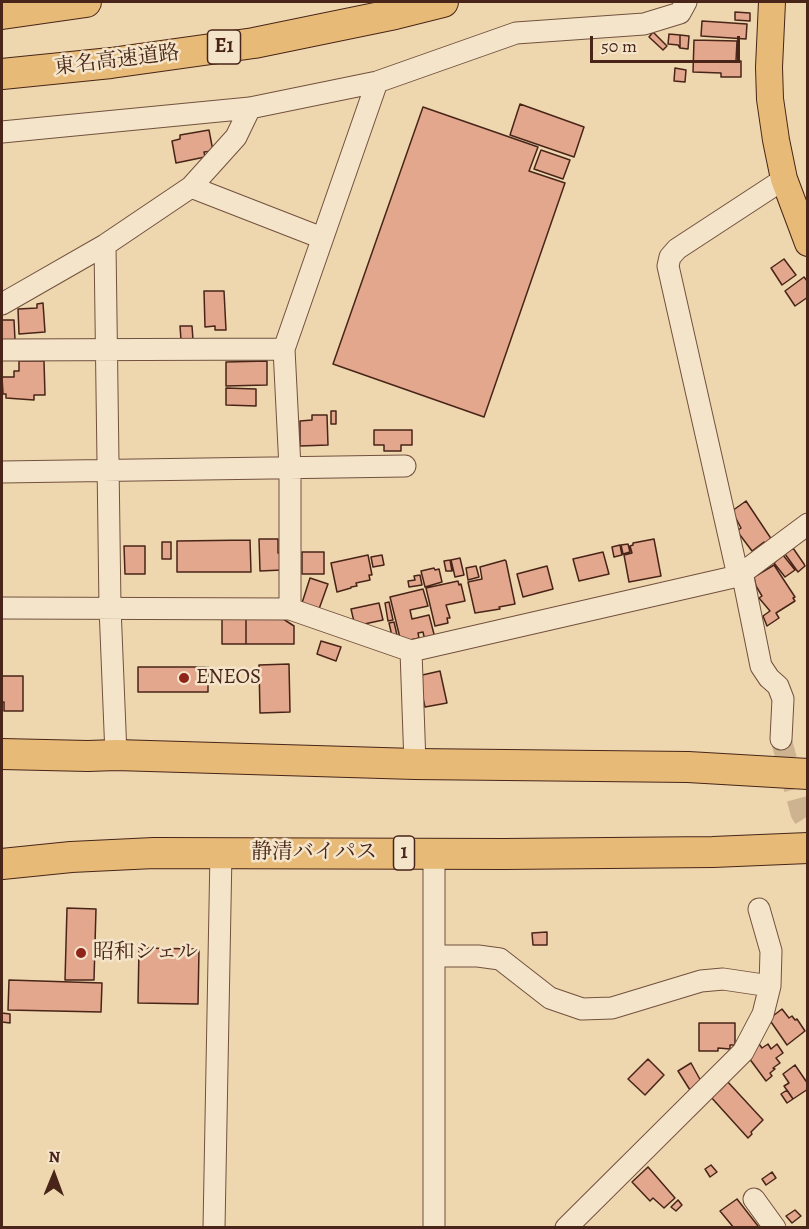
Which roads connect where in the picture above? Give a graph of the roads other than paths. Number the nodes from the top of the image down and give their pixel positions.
1 (86, 2) edge
2 (443, 2) edge
3 (686, 2) edge
4 (772, 2) edge
5 (7, 11) edge
6 (2, 74) edge
7 (377, 82) junction
8 (250, 108) junction
9 (2, 132) edge
10 (784, 179) junction
11 (191, 187) junction
12 (322, 238) junction
13 (807, 243) edge
14 (105, 245) junction
15 (2, 304) edge
16 (284, 349) junction
17 (2, 350) edge
18 (108, 350) junction
19 (405, 466) dead end
20 (290, 468) junction
21 (109, 471) junction
22 (2, 472) edge
23 (807, 524) edge
24 (740, 574) junction
25 (110, 607) junction
26 (2, 608) edge
27 (290, 609) junction
28 (411, 651) junction
29 (781, 739) tunnel mouth
30 (2, 754) edge
31 (116, 755) junction
32 (415, 764) junction
33 (807, 774) edge
34 (807, 848) edge
35 (221, 852) junction
36 (434, 853) junction
37 (2, 864) edge
38 (759, 909) dead end
39 (434, 956) junction
40 (770, 986) junction
41 (754, 1199) dead end
42 (214, 1227) edge
43 (434, 1227) edge
44 (566, 1227) edge
45 (775, 1227) edge

1 - 5 highway
2 - 6 highway, 東名高速道路 / E1
3 - 7 street
4 - 10 main road
7 - 8 street
7 - 12 street
8 - 9 street
8 - 11 street
10 - 13 main road
10 - 24 street
11 - 12 street
11 - 14 street
12 - 16 street
14 - 15 street
14 - 18 street
16 - 18 street
16 - 20 street
17 - 18 street
18 - 21 street
19 - 20 street
20 - 21 street
20 - 27 street
21 - 22 street
21 - 25 street
23 - 24 street
24 - 28 street
24 - 29 street
25 - 26 street
25 - 27 street
25 - 31 street
27 - 28 street
28 - 32 street
30 - 31 highway
31 - 32 highway
32 - 33 highway
34 - 36 highway, 静清バイパス / 1
35 - 36 highway, 静清バイパス / 1
35 - 37 highway, 静清バイパス / 1
35 - 42 street
36 - 39 street
38 - 40 street
39 - 40 street
39 - 43 street
40 - 44 street
41 - 45 street

